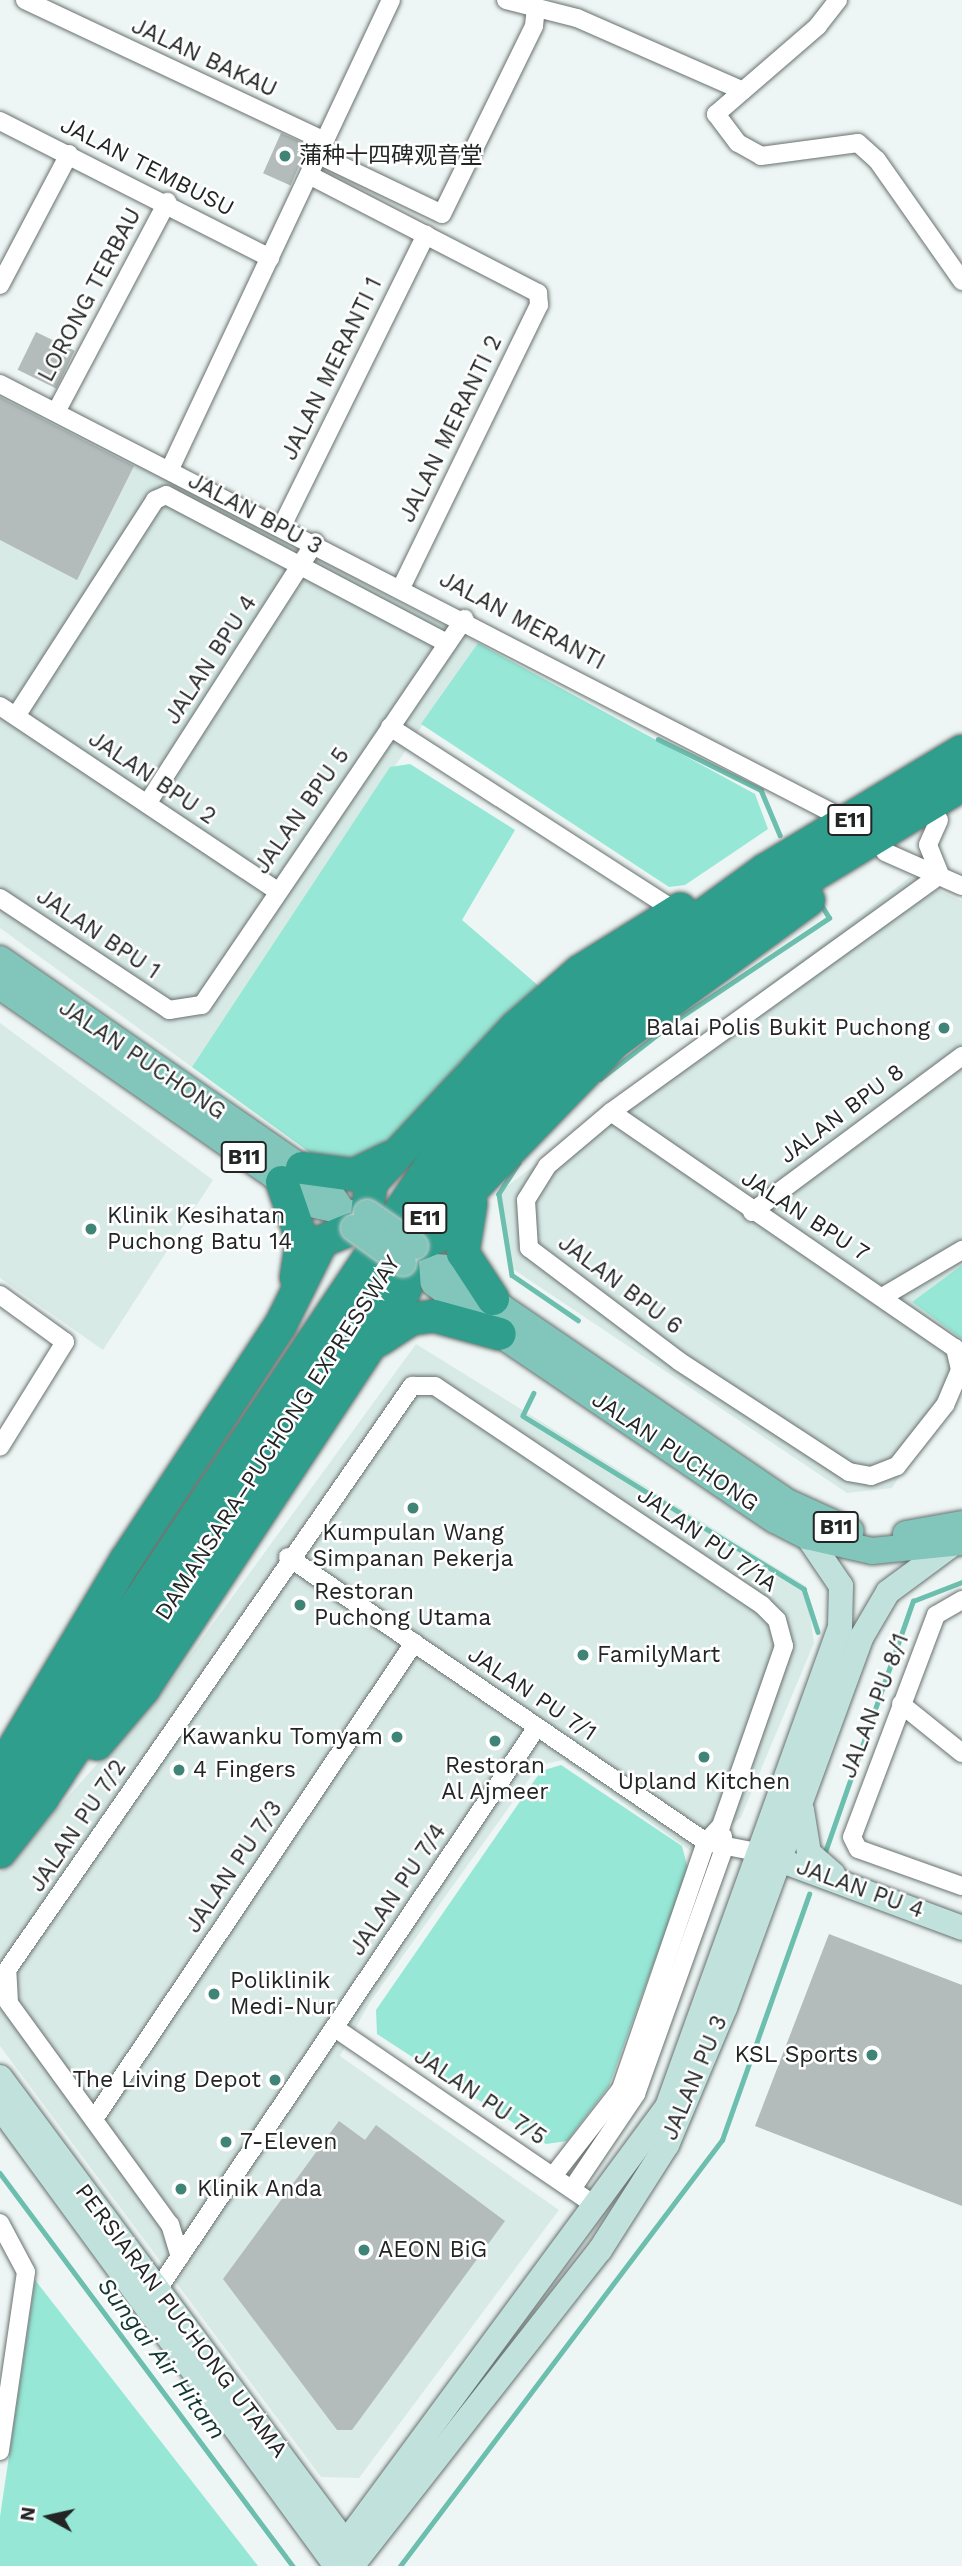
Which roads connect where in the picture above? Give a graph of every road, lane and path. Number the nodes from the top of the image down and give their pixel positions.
1 (25, 0) edge
2 (506, 0) edge
3 (838, 0) edge
4 (386, 1) edge
5 (536, 8) junction
6 (743, 91) junction
7 (0, 121) edge
8 (322, 148) junction
9 (69, 154) junction
10 (309, 175) junction
11 (167, 202) junction
12 (426, 235) junction
13 (270, 258) junction
14 (962, 281) edge
15 (0, 285) edge
16 (0, 384) edge
17 (56, 412) junction
18 (170, 469) junction
19 (282, 526) junction
20 (315, 542) junction
21 (300, 566) junction
22 (402, 586) junction
23 (464, 619) junction
24 (447, 643) junction
25 (0, 706) edge
26 (16, 716) junction
27 (390, 727) junction
28 (962, 751) edge
29 (962, 785) edge
30 (147, 804) junction
31 (950, 811) edge
32 (848, 821) junction
33 (885, 852) junction
34 (765, 870) junction
35 (940, 876) junction
36 (962, 886) edge
37 (640, 890) junction
38 (277, 891) junction
39 (0, 898) edge
40 (676, 911) junction
41 (639, 933) junction
42 (0, 959) edge
43 (0, 986) edge
44 (169, 1010) joint
45 (962, 1056) edge
46 (150, 1081) junction
47 (611, 1112) junction
48 (397, 1155) junction
49 (488, 1172) junction
50 (292, 1175) junction
51 (752, 1212) junction
52 (356, 1218) junction
53 (962, 1250) edge
54 (414, 1258) junction
55 (0, 1295) edge
56 (884, 1296) junction
57 (492, 1298) junction
58 (280, 1325) junction
59 (500, 1334) junction
60 (367, 1348) junction
61 (960, 1370) joint
62 (6, 1426) edge
63 (677, 1440) junction
64 (0, 1447) edge
65 (962, 1524) edge
66 (807, 1536) junction
67 (956, 1545) edge
68 (288, 1557) junction
69 (954, 1602) edge
70 (962, 1616) edge
71 (414, 1643) junction
72 (901, 1704) junction
73 (537, 1727) junction
74 (962, 1753) edge
75 (0, 1771) edge
76 (41, 1799) junction
77 (802, 1802) junction
78 (0, 1809) edge
79 (721, 1826) junction
80 (706, 1842) junction
81 (724, 1848) junction
82 (0, 1852) edge
83 (757, 1852) junction
84 (781, 1860) junction
85 (841, 1882) junction
86 (962, 1886) edge
87 (758, 1922) junction
88 (962, 1927) edge
89 (335, 2028) junction
90 (0, 2077) edge
91 (0, 2107) edge
92 (94, 2119) junction
93 (667, 2145) junction
94 (553, 2176) junction
95 (572, 2189) junction
96 (597, 2207) junction
97 (0, 2223) edge
98 (170, 2225) junction
99 (199, 2228) junction
100 (180, 2257) junction
101 (578, 2272) junction
102 (158, 2289) junction
103 (0, 2451) edge
104 (380, 2499) junction
105 (314, 2501) junction
106 (349, 2562) edge

1 - 8 street, JALAN BAKAU
2 - 5 street
3 - 6 street
4 - 8 street
5 - 6 street
5 - 8 street
6 - 14 street
7 - 9 street, JALAN TEMBUSU
8 - 10 street
9 - 11 street, JALAN TEMBUSU
9 - 15 street
10 - 12 street
10 - 13 street
11 - 13 street, JALAN TEMBUSU
11 - 17 street, LORONG TERBAU
12 - 19 street, JALAN MERANTI 1
12 - 22 street, JALAN MERANTI 2
13 - 18 street
16 - 17 street, JALAN MERANTI
17 - 18 street, JALAN MERANTI
18 - 19 street, JALAN MERANTI
19 - 20 street, JALAN MERANTI
20 - 21 street, JALAN BPU 4
20 - 22 street, JALAN MERANTI
21 - 24 street, JALAN BPU 3
21 - 26 street, JALAN BPU 3
21 - 30 street, JALAN BPU 4
22 - 23 street, JALAN MERANTI
23 - 24 street, JALAN BPU 5
23 - 32 street, JALAN MERANTI
24 - 27 street, JALAN BPU 5
25 - 26 street, JALAN BPU 2
26 - 30 street, JALAN BPU 2
27 - 37 street
27 - 38 street, JALAN BPU 5
28 - 32 highway, DAMANSARA–PUCHONG EXPRESSWAY / E11
29 - 76 highway, DAMANSARA–PUCHONG EXPRESSWAY / E11
30 - 38 street, JALAN BPU 2
31 - 33 highway
31 - 35 street
32 - 34 highway, DAMANSARA–PUCHONG EXPRESSWAY / E11
33 - 35 street
33 - 49 highway
34 - 40 highway
34 - 78 highway, DAMANSARA–PUCHONG EXPRESSWAY / E11
35 - 36 street
35 - 47 street, JALAN BPU 6
37 - 40 street
37 - 41 street
38 - 44 street, JALAN BPU 5
39 - 44 street, JALAN BPU 1
40 - 41 highway
41 - 48 highway
42 - 46 main road, JALAN PUCHONG / B11
43 - 46 main road, JALAN PUCHONG / B11
45 - 51 street, JALAN BPU 8
46 - 50 main road, JALAN PUCHONG / B11
47 - 51 street, JALAN BPU 7
47 - 61 street, JALAN BPU 6
48 - 50 highway
48 - 52 highway
49 - 54 highway
49 - 57 highway
50 - 52 main road, JALAN PUCHONG / B11
50 - 58 highway
51 - 56 street, JALAN BPU 7
52 - 54 main road, JALAN PUCHONG / B11, bridge
52 - 58 highway
53 - 56 street
54 - 57 main road, JALAN PUCHONG / B11
54 - 59 main road, JALAN PUCHONG / B11
54 - 60 highway
55 - 62 street
56 - 61 street, JALAN BPU 7
57 - 63 main road, JALAN PUCHONG / B11
58 - 75 highway
59 - 60 highway
59 - 63 main road, JALAN PUCHONG / B11
60 - 76 highway
62 - 64 street
63 - 65 main road, JALAN PUCHONG / B11
63 - 66 main road, JALAN PUCHONG / B11
66 - 67 main road, JALAN PUCHONG / B11
66 - 83 street, JALAN PU 3
67 - 77 street, JALAN PU 3
68 - 71 street, JALAN PU 7/1
68 - 79 street, JALAN PU 7/1A
68 - 92 street, JALAN PU 7/2
69 - 70 street
69 - 72 street, JALAN PU 8/1
71 - 73 street, JALAN PU 7/1
71 - 92 street, JALAN PU 7/3
72 - 74 street
72 - 86 street, JALAN PU 8/1
73 - 80 street, JALAN PU 7/1
73 - 89 street, JALAN PU 7/4
76 - 82 highway, DAMANSARA–PUCHONG EXPRESSWAY / E11
77 - 84 street, JALAN PU 3
77 - 85 street
79 - 80 street, JALAN PU 7/1A
79 - 81 street
80 - 81 street, JALAN PU 7/1
80 - 94 street, JALAN PU 7/1A
81 - 83 street, JALAN PU 7/1
81 - 95 street
83 - 84 street, JALAN PU 4
83 - 96 street, JALAN PU 3
84 - 85 street, JALAN PU 4
84 - 87 street, JALAN PU 3
85 - 87 street
85 - 88 street, JALAN PU 4
87 - 93 street, JALAN PU 3
89 - 94 street, JALAN PU 7/5
89 - 99 street, JALAN PU 7/4
90 - 102 street, PERSIARAN PUCHONG UTAMA
91 - 106 street, PERSIARAN PUCHONG UTAMA
92 - 98 street, JALAN PU 7/2
93 - 96 street
93 - 101 street, JALAN PU 3
94 - 95 street, JALAN PU 7/5
95 - 96 street, JALAN PU 7/5
96 - 101 street
96 - 104 street, JALAN PU 3
97 - 103 street
98 - 99 street
98 - 100 street, JALAN PU 7/2
99 - 100 street, JALAN PU 7/4
100 - 102 street, JALAN PU 7/4
101 - 106 street, JALAN PU 3
102 - 105 street, PERSIARAN PUCHONG UTAMA
104 - 105 street
104 - 106 street, JALAN PU 3
105 - 106 street, PERSIARAN PUCHONG UTAMA

